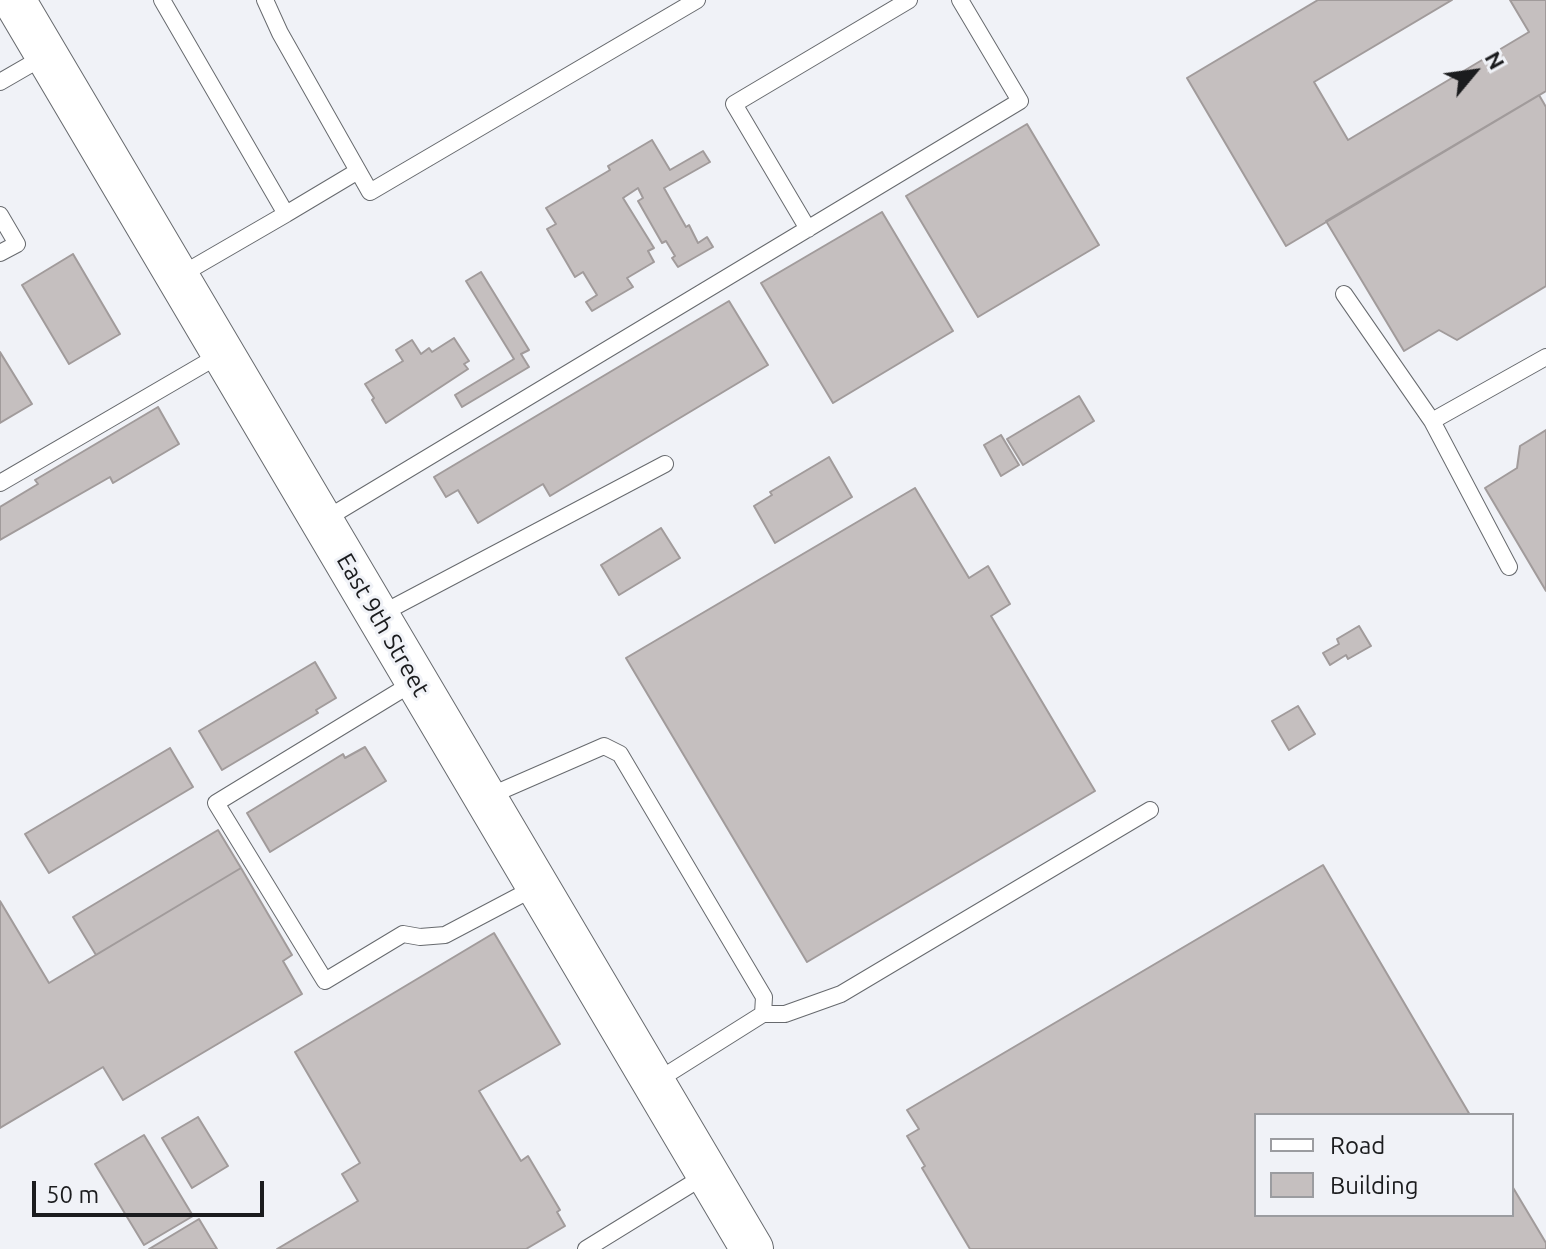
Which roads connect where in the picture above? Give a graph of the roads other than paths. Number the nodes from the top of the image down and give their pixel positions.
1 (14, 0) edge
2 (162, 0) edge
3 (265, 0) edge
4 (697, 0) edge
5 (909, 0) edge
6 (960, 0) edge
7 (47, 55) junction
8 (0, 82) edge
9 (358, 171) junction
10 (286, 214) junction
11 (0, 215) edge
12 (808, 229) junction
13 (0, 253) edge
14 (178, 277) junction
15 (1344, 294) dead end
16 (223, 353) junction
17 (1546, 357) edge
18 (1432, 421) junction
19 (665, 464) dead end
20 (0, 483) edge
21 (322, 521) junction
22 (1509, 567) dead end
23 (378, 616) junction
24 (416, 681) junction
25 (486, 798) junction
26 (1150, 810) dead end
27 (538, 887) junction
28 (763, 1014) junction
29 (653, 1083) junction
30 (708, 1174) junction
31 (591, 1248) edge
32 (752, 1249) edge

1 - 7 street, East 9th Street
2 - 10 lane
3 - 9 lane
4 - 9 lane
5 - 12 lane
6 - 12 lane
7 - 8 lane
7 - 14 street, East 9th Street
9 - 10 lane
10 - 14 lane
11 - 13 lane
12 - 21 lane
14 - 16 street, East 9th Street
15 - 18 lane
16 - 20 lane
16 - 21 street, East 9th Street
17 - 18 lane
18 - 22 lane
19 - 23 lane
21 - 23 street, East 9th Street
23 - 24 street, East 9th Street
24 - 25 street, East 9th Street
24 - 27 lane
25 - 27 street, East 9th Street
25 - 28 lane
26 - 28 lane
27 - 29 street, East 9th Street
28 - 29 lane
29 - 30 street, East 9th Street
30 - 31 lane
30 - 32 street, East 9th Street

